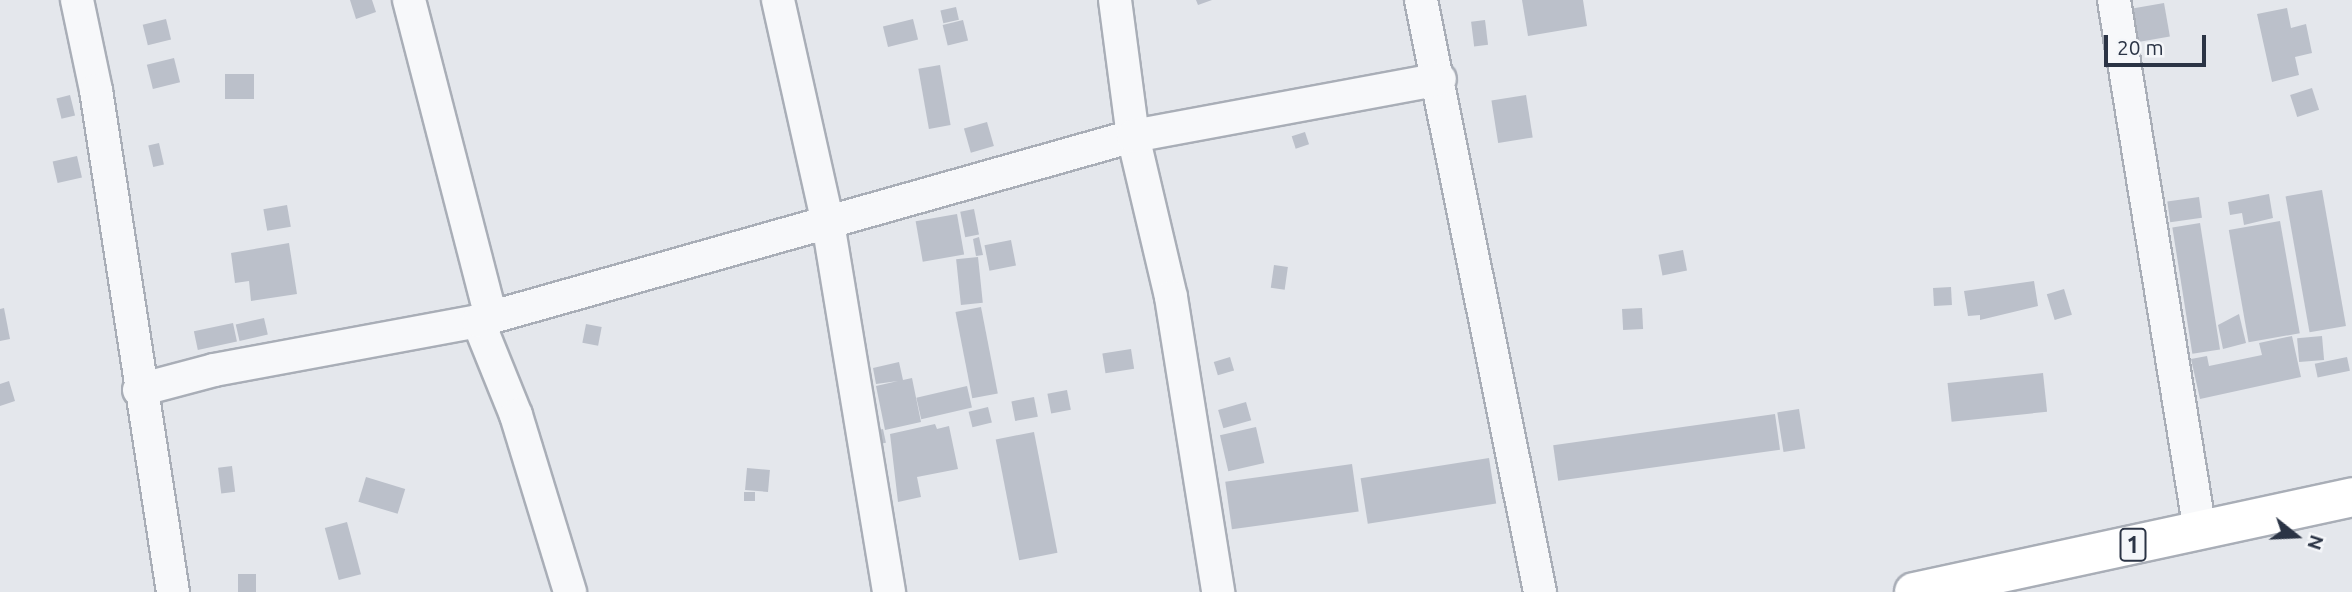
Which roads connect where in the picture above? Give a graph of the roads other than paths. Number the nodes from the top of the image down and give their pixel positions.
1 (77, 0) edge
2 (409, 0) edge
3 (778, 0) edge
4 (1115, 0) edge
5 (1421, 0) edge
6 (2114, 0) edge
7 (1440, 79) junction
8 (1133, 136) junction
9 (828, 223) junction
10 (484, 319) junction
11 (139, 390) junction
12 (2352, 497) edge
13 (2200, 531) junction
14 (173, 592) edge
15 (570, 592) edge
16 (889, 592) edge
17 (1218, 592) edge
18 (1540, 592) edge
19 (1914, 592) edge

1 - 11 street
2 - 10 street
3 - 9 street
4 - 8 street
5 - 7 street
6 - 13 street
7 - 8 street
7 - 18 street
8 - 9 street
8 - 17 street
9 - 10 street
9 - 16 street
10 - 11 street
10 - 15 street
11 - 14 street
12 - 13 main road, 1
13 - 19 main road, 1

